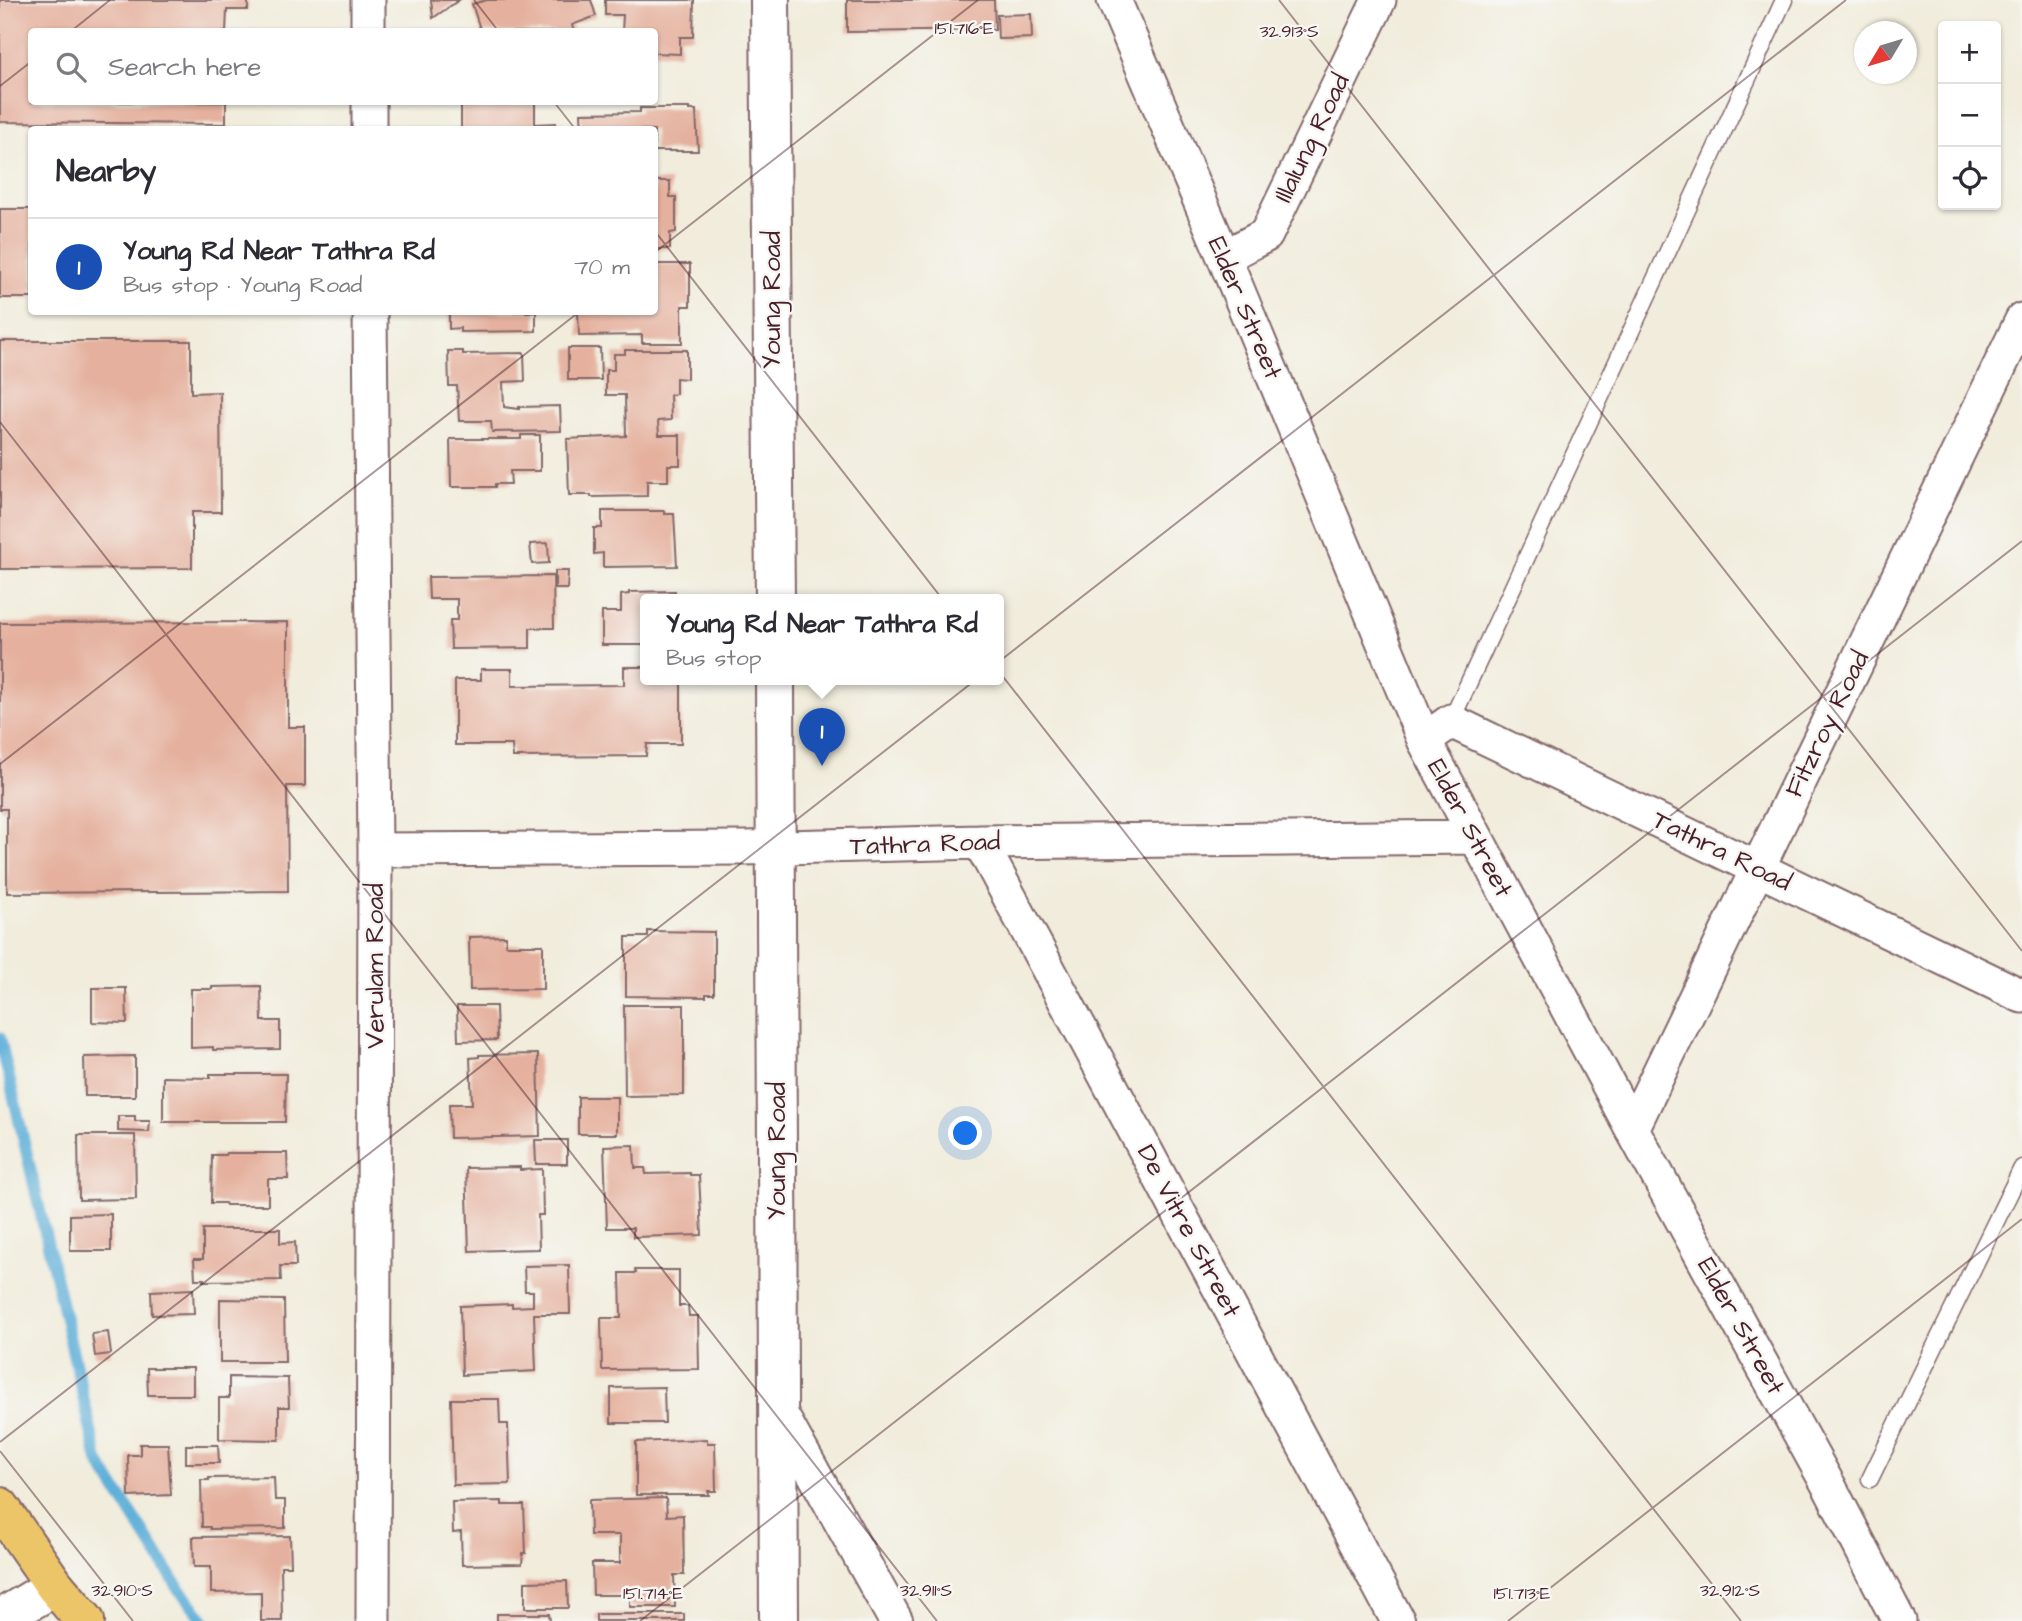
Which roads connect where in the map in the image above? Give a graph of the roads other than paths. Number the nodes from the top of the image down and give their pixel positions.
1 (368, 0) edge
2 (770, 0) edge
3 (1114, 0) edge
4 (1379, 0) edge
5 (1784, 0) edge
6 (368, 28) edge
7 (369, 105) edge
8 (369, 126) edge
9 (1224, 257) junction
10 (370, 315) edge
11 (2022, 320) edge
12 (775, 594) edge
13 (775, 685) edge
14 (1451, 721) junction
15 (1424, 740) junction
16 (1474, 837) junction
17 (980, 842) junction
18 (776, 848) junction
19 (375, 850) junction
20 (1758, 867) junction
21 (2022, 996) edge
22 (1632, 1129) junction
23 (2022, 1168) edge
24 (778, 1409) junction
25 (1870, 1479) dead end
26 (0, 1507) edge
27 (55, 1586) junction
28 (0, 1619) edge
29 (85, 1621) edge
30 (373, 1621) edge
31 (779, 1621) edge
32 (895, 1621) edge
33 (1398, 1621) edge
34 (1899, 1621) edge

1 - 6 street
2 - 12 street, Young Road
3 - 9 street, Elder Street
4 - 9 street, Illalung Road
5 - 14 lane
7 - 8 street
9 - 15 street, Elder Street
10 - 19 street, Verulam Road
11 - 20 street, Fitzroy Road
13 - 18 street, Young Road
14 - 15 street
14 - 20 street, Tathra Road
15 - 16 street, Elder Street
16 - 17 street, Tathra Road
16 - 22 street, Elder Street
17 - 18 street, Tathra Road
17 - 33 street, De Vitre Street
18 - 19 street, Tathra Road
18 - 24 street, Young Road
19 - 30 street, Verulam Road
20 - 21 street, Tathra Road
20 - 22 street, Fitzroy Road
22 - 34 street, Elder Street
23 - 25 lane
24 - 31 street, Young Road
24 - 32 street
26 - 27 highway
27 - 28 street
27 - 29 highway

